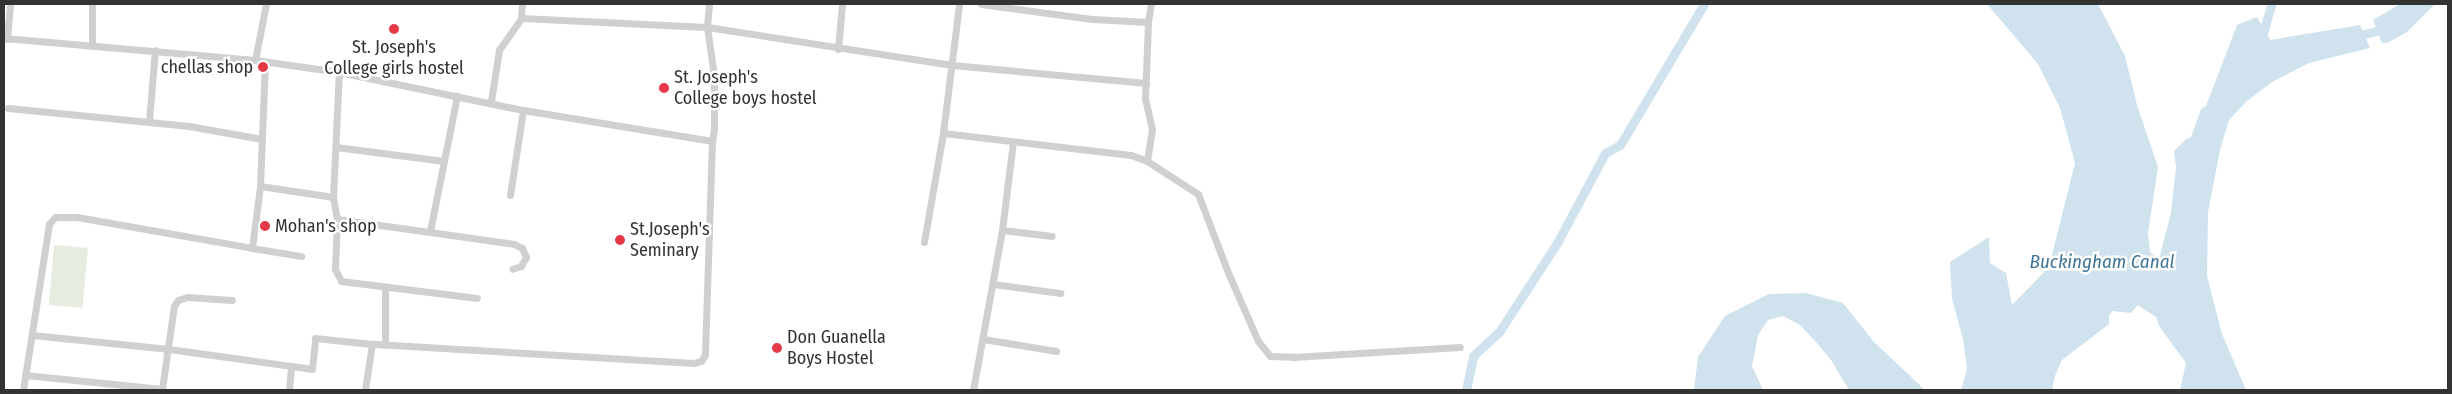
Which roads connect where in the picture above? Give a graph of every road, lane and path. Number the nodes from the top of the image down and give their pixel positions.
1 (10, 4) edge
2 (92, 4) edge
3 (266, 4) edge
4 (522, 4) edge
5 (709, 4) edge
6 (842, 4) edge
7 (959, 4) edge
8 (981, 4) edge
9 (1151, 4) edge
10 (521, 18) junction
11 (1148, 22) junction
12 (707, 27) junction
13 (5, 38) edge
14 (92, 46) junction
15 (838, 49) junction
16 (155, 50) junction
17 (255, 60) junction
18 (265, 62) junction
19 (952, 65) junction
20 (338, 72) junction
21 (1146, 83) junction
22 (457, 96) junction
23 (491, 101) junction
24 (8, 108) dead end
25 (523, 110) junction
26 (149, 122) junction
27 (943, 133) junction
28 (262, 139) junction
29 (712, 141) junction
30 (1013, 142) junction
31 (336, 148) junction
32 (444, 161) junction
33 (1147, 161) junction
34 (260, 186) junction
35 (510, 195) dead end
36 (333, 197) junction
37 (337, 219) junction
38 (1002, 230) junction
39 (430, 231) junction
40 (1052, 236) dead end
41 (924, 242) dead end
42 (252, 248) junction
43 (301, 256) dead end
44 (512, 269) dead end
45 (993, 284) junction
46 (385, 287) junction
47 (1060, 293) dead end
48 (477, 298) dead end
49 (232, 300) dead end
50 (32, 335) junction
51 (983, 339) junction
52 (372, 344) junction
53 (385, 345) junction
54 (1460, 347) dead end
55 (169, 349) junction
56 (1056, 351) dead end
57 (292, 366) junction
58 (25, 375) junction
59 (133, 389) edge
60 (23, 390) edge
61 (165, 390) edge
62 (290, 390) edge
63 (365, 390) edge
64 (972, 390) edge

1 - 13 street
2 - 14 street
3 - 17 street
4 - 10 street
5 - 12 street
6 - 15 street
7 - 19 street
8 - 11 street
9 - 11 street
10 - 12 street
10 - 23 street
11 - 21 street
12 - 15 street
12 - 29 street
13 - 14 street
14 - 16 street
15 - 19 street
16 - 17 street
16 - 26 street
17 - 18 street
18 - 20 street
18 - 28 street
19 - 21 street
19 - 27 street
20 - 22 street
20 - 31 street
21 - 33 street
22 - 23 street
22 - 32 street
23 - 25 street
24 - 26 street
25 - 29 street
25 - 35 street
26 - 28 street
27 - 30 street
27 - 41 street
28 - 34 street
29 - 53 street
30 - 33 street
30 - 38 street
31 - 32 street
31 - 36 street
32 - 39 street
33 - 54 street
34 - 36 street
34 - 42 street
36 - 37 street
37 - 39 street
37 - 46 street
38 - 40 street
38 - 45 street
39 - 44 street
42 - 43 street
42 - 50 street
45 - 47 street
45 - 51 street
46 - 48 street
46 - 53 street
49 - 55 street
50 - 55 street
50 - 58 street
51 - 56 street
51 - 64 street
52 - 53 street
52 - 57 street
52 - 63 street
55 - 57 street
55 - 61 street
57 - 62 street
58 - 59 street
58 - 60 street
59 - 61 street

